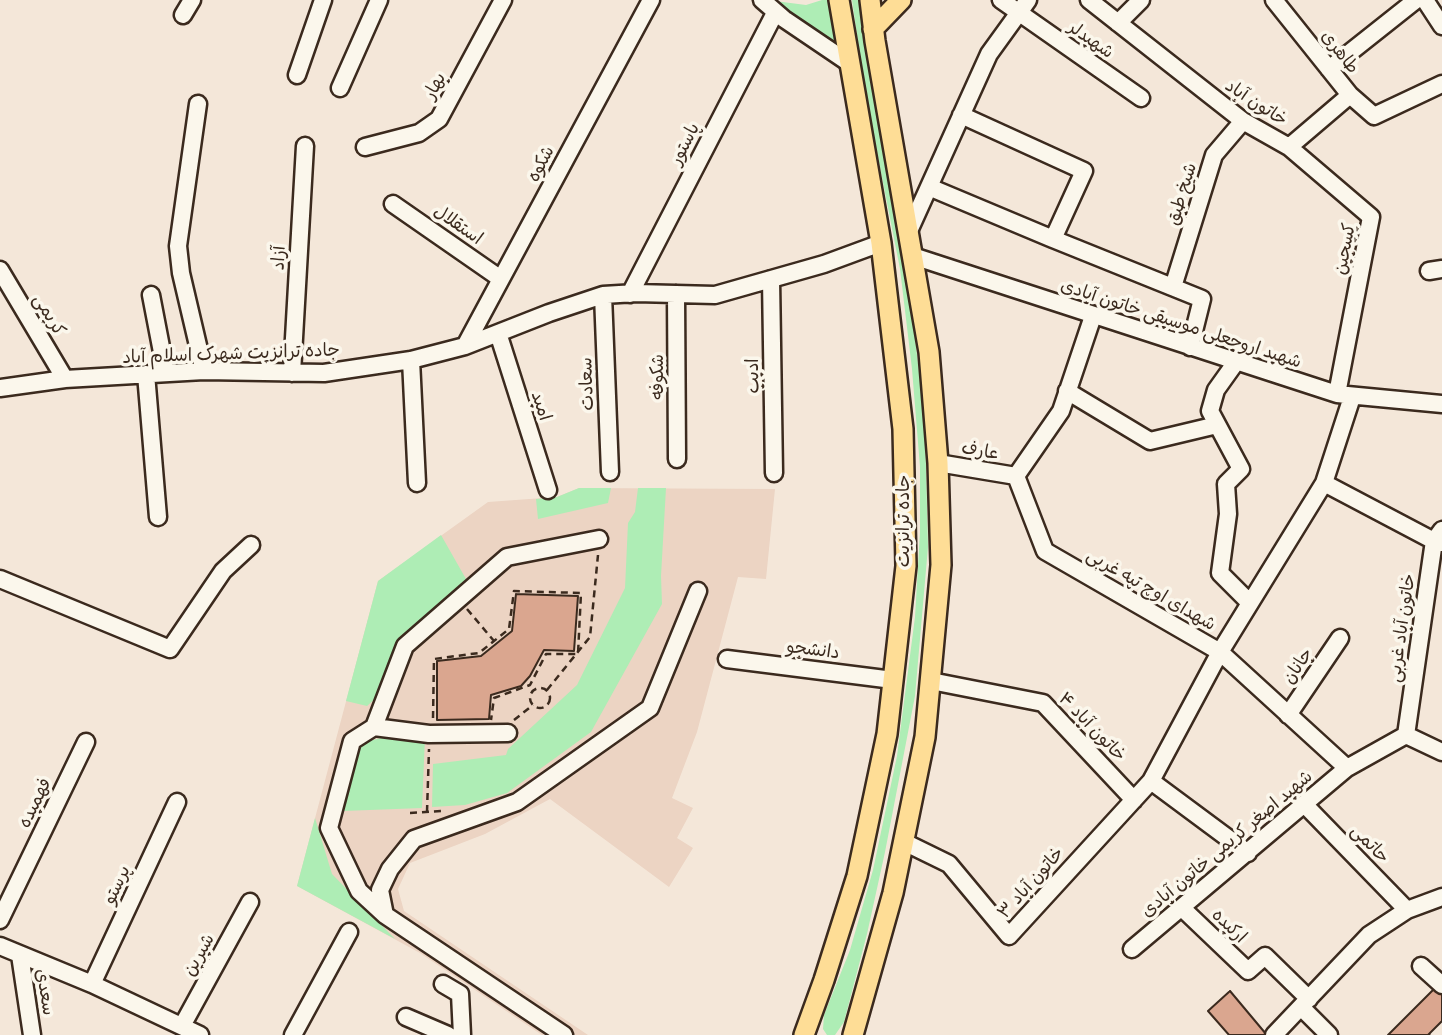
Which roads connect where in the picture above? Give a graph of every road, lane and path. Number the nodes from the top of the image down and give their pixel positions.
1 (192, 0) edge
2 (323, 0) edge
3 (379, 0) edge
4 (503, 0) edge
5 (651, 0) edge
6 (762, 0) edge
7 (839, 0) edge
8 (870, 0) edge
9 (901, 0) edge
10 (1001, 0) edge
11 (1089, 0) edge
12 (1141, 0) edge
13 (1274, 0) edge
14 (1416, 0) edge
15 (1425, 0) edge
16 (1023, 6) edge
17 (775, 13) junction
18 (183, 16) dead end
19 (1118, 23) junction
20 (1442, 26) edge
21 (873, 29) junction
22 (849, 62) junction
23 (1329, 69) junction
24 (297, 75) dead end
25 (1442, 84) edge
26 (340, 88) dead end
27 (1350, 95) junction
28 (1141, 99) dead end
29 (198, 104) dead end
30 (961, 115) junction
31 (1243, 121) junction
32 (304, 146) dead end
33 (365, 147) dead end
34 (1289, 147) junction
35 (929, 187) junction
36 (393, 204) dead end
37 (909, 231) junction
38 (1054, 239) junction
39 (881, 243) junction
40 (913, 257) junction
41 (0, 271) edge
42 (501, 279) junction
43 (771, 279) junction
44 (1174, 287) junction
45 (630, 293) junction
46 (676, 294) junction
47 (151, 295) dead end
48 (603, 295) junction
49 (1093, 316) junction
50 (498, 333) junction
51 (465, 346) junction
52 (1190, 347) junction
53 (411, 360) junction
54 (1236, 362) junction
55 (204, 371) junction
56 (166, 373) junction
57 (292, 373) junction
58 (146, 374) junction
59 (65, 379) junction
60 (0, 388) edge
61 (1067, 391) junction
62 (1345, 395) junction
63 (1442, 404) edge
64 (1217, 425) junction
65 (677, 459) dead end
66 (938, 463) junction
67 (610, 472) dead end
68 (774, 473) dead end
69 (1016, 476) junction
70 (417, 483) dead end
71 (1324, 483) junction
72 (548, 490) dead end
73 (158, 517) dead end
74 (1439, 538) edge
75 (599, 539) joint
76 (251, 545) dead end
77 (0, 579) edge
78 (698, 591) dead end
79 (459, 599) junction
80 (1250, 603) junction
81 (1340, 638) dead end
82 (494, 641) junction
83 (1220, 652) junction
84 (578, 654) junction
85 (727, 659) dead end
86 (893, 680) junction
87 (931, 681) junction
88 (530, 685) junction
89 (534, 690) junction
90 (547, 690) junction
91 (533, 705) junction
92 (1289, 715) junction
93 (433, 724) dead end
94 (505, 726) junction
95 (374, 727) junction
96 (1406, 735) junction
97 (429, 741) dead end
98 (86, 742) dead end
99 (1442, 752) edge
100 (1347, 768) junction
101 (1151, 781) junction
102 (1134, 800) junction
103 (177, 802) dead end
104 (1305, 805) junction
105 (442, 811) dead end
106 (427, 812) junction
107 (410, 813) dead end
108 (904, 842) junction
109 (1248, 853) junction
110 (1442, 897) edge
111 (250, 902) dead end
112 (1182, 908) junction
113 (1407, 910) junction
114 (384, 915) junction
115 (0, 920) edge
116 (349, 932) dead end
117 (0, 946) edge
118 (1132, 950) dead end
119 (20, 954) junction
120 (1421, 966) dead end
121 (92, 984) junction
122 (443, 984) dead end
123 (1442, 985) edge
124 (816, 1003) junction
125 (1305, 1003) junction
126 (406, 1017) dead end
127 (182, 1026) junction
128 (856, 1026) edge
129 (32, 1035) edge
130 (200, 1035) edge
131 (293, 1035) edge
132 (448, 1035) edge
133 (462, 1035) edge
134 (565, 1035) edge
135 (804, 1035) edge
136 (818, 1035) edge
137 (846, 1035) edge
138 (1274, 1035) edge
139 (1329, 1035) edge

1 - 18 street
2 - 24 street
3 - 26 street
4 - 33 street, بهار
5 - 42 street, شکوه
6 - 17 street
7 - 22 main road, جاده ترانزیت
8 - 21 main road, جاده ترانزیت
9 - 21 main road
10 - 16 street, شهیدلر
11 - 19 street, خاتون آباد
12 - 19 street
13 - 23 street, طاهری
14 - 23 street
15 - 20 street
16 - 28 street, شهیدلر
16 - 30 street
17 - 22 street
17 - 45 street, پاستور
19 - 31 street, خاتون آباد
21 - 37 main road, جاده ترانزیت
22 - 39 main road, جاده ترانزیت
23 - 27 street, طاهری
25 - 27 street
27 - 34 street, خاتون آباد
29 - 55 street
30 - 35 street
30 - 38 street
31 - 34 street, خاتون آباد
31 - 44 street, شیخ طبق
32 - 57 street, آزاد
34 - 62 street, کِسِجین
35 - 37 street
35 - 38 street
36 - 42 street, استقلال
37 - 40 main road, جاده ترانزیت
38 - 44 street
39 - 43 street, جاده ترانزیت شهرک اسلام آباد
39 - 86 main road, جاده ترانزیت
40 - 49 street, شهید اروجعلی موسیقی خاتون آبادی
40 - 66 main road, جاده ترانزیت
41 - 59 street, کریمی
42 - 51 street, شکوه
43 - 46 street, جاده ترانزیت شهرک اسلام آباد
43 - 68 street, ادیب
44 - 52 street
45 - 46 street, جاده ترانزیت شهرک اسلام آباد
45 - 48 street, جاده ترانزیت شهرک اسلام آباد
46 - 65 street, شکوفه
47 - 56 street
48 - 50 street, جاده ترانزیت شهرک اسلام آباد
48 - 67 street, سعادت
49 - 52 street, شهید اروجعلی موسیقی خاتون آبادی
49 - 61 street
50 - 51 street, جاده ترانزیت شهرک اسلام آباد
50 - 72 street, امید
51 - 53 street, جاده ترانزیت شهرک اسلام آباد
52 - 54 street, شهید اروجعلی موسیقی خاتون آبادی
53 - 57 street, جاده ترانزیت شهرک اسلام آباد
53 - 70 street
54 - 62 street, شهید اروجعلی موسیقی خاتون آبادی
54 - 64 street
55 - 56 street, جاده ترانزیت شهرک اسلام آباد
55 - 57 street, جاده ترانزیت شهرک اسلام آباد
56 - 58 street, جاده ترانزیت شهرک اسلام آباد
58 - 59 street, جاده ترانزیت شهرک اسلام آباد
58 - 73 street
59 - 60 street, جاده ترانزیت شهرک اسلام آباد
61 - 64 street
61 - 69 street
62 - 63 street, شهید اروجعلی موسیقی خاتون آبادی
62 - 71 street, خاتون آباد ۳
64 - 80 street
66 - 69 street, عارف
66 - 87 main road, جاده ترانزیت
69 - 83 street, شهدای اوچ تپه غربی
71 - 74 street
71 - 80 street, خاتون آباد ۳
74 - 96 street, خاتون آباد غربی
75 - 79 street
75 - 84 path
76 - 77 street
78 - 114 street
79 - 82 path
79 - 95 street
80 - 83 street, خاتون آباد ۳
81 - 92 street, جانان
82 - 84 path
82 - 93 path
83 - 92 street, شهدای اوچ تپه غربی
83 - 101 street, خاتون آباد ۳
84 - 88 path
84 - 90 path
85 - 86 street, دانشجو
86 - 124 main road, جاده ترانزیت
87 - 102 street, خاتون آباد ۴
87 - 108 main road, جاده ترانزیت
88 - 89 path
88 - 94 path
89 - 90 path
89 - 91 path
90 - 91 path
91 - 94 path
92 - 100 street, شهدای اوچ تپه غربی
94 - 95 street
95 - 114 street
96 - 99 street
96 - 100 street
97 - 106 path
98 - 115 street, فهمیده
100 - 104 street, شهید اصغر کریمی خاتون آبادی
101 - 102 street, خاتون آباد ۳
101 - 109 street
102 - 108 street, خاتون آباد ۳
103 - 121 street, پرستو
104 - 109 street, شهید اصغر کریمی خاتون آبادی
104 - 113 street, حاتمی
105 - 106 path
106 - 107 path
108 - 128 main road, جاده ترانزیت
109 - 112 street, شهید اصغر کریمی خاتون آبادی
110 - 113 street
111 - 127 street, شیرین
112 - 118 street, شهید اصغر کریمی خاتون آبادی
112 - 125 street, ارکیده
113 - 125 street
114 - 134 street
116 - 131 street
117 - 119 street
119 - 121 street
119 - 129 street, سعدی
120 - 123 street
121 - 127 street
122 - 133 street
124 - 135 main road, جاده ترانزیت
124 - 136 main road
125 - 138 street
125 - 139 street
126 - 132 street
127 - 130 street
128 - 137 main road

